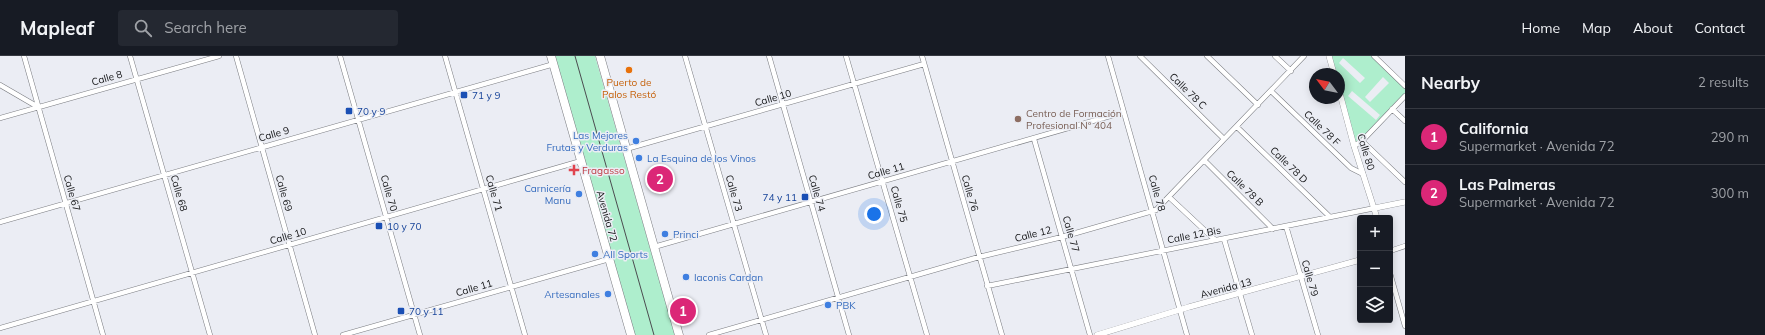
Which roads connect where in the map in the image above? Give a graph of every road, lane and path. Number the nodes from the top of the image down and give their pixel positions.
1 (24, 56) edge
2 (130, 56) edge
3 (219, 56) edge
4 (236, 56) edge
5 (340, 56) edge
6 (445, 56) edge
7 (551, 56) edge
8 (600, 56) edge
9 (685, 56) edge
10 (769, 56) edge
11 (846, 56) edge
12 (922, 56) edge
13 (1108, 56) edge
14 (1140, 56) edge
15 (1207, 56) edge
16 (1276, 56) edge
17 (1304, 56) edge
18 (1329, 56) edge
19 (1374, 56) edge
20 (554, 64) junction
21 (924, 64) junction
22 (1332, 68) edge
23 (1291, 71) junction
24 (137, 79) junction
25 (854, 84) junction
26 (0, 85) edge
27 (1405, 86) edge
28 (455, 92) junction
29 (1272, 92) junction
30 (1405, 96) edge
31 (783, 104) junction
32 (1343, 104) edge
33 (1258, 105) junction
34 (38, 107) junction
35 (1392, 109) junction
36 (1124, 112) junction
37 (0, 118) edge
38 (358, 119) junction
39 (1405, 121) edge
40 (706, 126) junction
41 (1237, 126) junction
42 (1034, 139) junction
43 (1224, 139) junction
44 (1362, 141) junction
45 (1354, 146) junction
46 (262, 147) junction
47 (626, 149) junction
48 (581, 160) junction
49 (1204, 160) junction
50 (951, 162) junction
51 (1363, 174) junction
52 (165, 175) junction
53 (883, 182) junction
54 (1405, 182) edge
55 (483, 189) junction
56 (1169, 197) junction
57 (811, 202) junction
58 (1405, 202) edge
59 (66, 204) junction
60 (1375, 208) junction
61 (1153, 212) junction
62 (1377, 215) edge
63 (1328, 216) junction
64 (386, 217) junction
65 (0, 222) edge
66 (734, 224) junction
67 (1286, 226) junction
68 (1273, 229) junction
69 (1062, 236) junction
70 (1224, 239) junction
71 (1214, 240) junction
72 (289, 244) junction
73 (1405, 246) edge
74 (654, 247) junction
75 (1393, 250) edge
76 (1164, 251) junction
77 (979, 257) junction
78 (609, 259) junction
79 (1357, 261) edge
80 (1071, 269) junction
81 (192, 272) junction
82 (910, 277) junction
83 (1300, 277) junction
84 (1393, 284) edge
85 (987, 286) junction
86 (511, 287) junction
87 (1240, 293) junction
88 (838, 297) junction
89 (94, 301) junction
90 (1180, 310) junction
91 (414, 315) junction
92 (761, 319) junction
93 (1405, 326) edge
94 (0, 328) edge
95 (103, 335) edge
96 (210, 335) edge
97 (315, 335) edge
98 (343, 335) edge
99 (420, 335) edge
100 (524, 335) edge
101 (631, 335) edge
102 (679, 335) edge
103 (708, 335) edge
104 (766, 335) edge
105 (849, 335) edge
106 (927, 335) edge
107 (1002, 335) edge
108 (1090, 335) edge
109 (1097, 335) edge
110 (1187, 335) edge
111 (1252, 335) edge
112 (1318, 335) edge

1 - 34 street, Calle 67
2 - 24 street, Calle 68
3 - 24 street, Calle 8
4 - 46 street, Calle 69
5 - 38 street, Calle 70
6 - 28 street, Calle 71
7 - 20 highway, Avenida 72
8 - 47 highway
9 - 40 street, Calle 73
10 - 31 street, Calle 74
11 - 25 street, Calle 75
12 - 21 street, Calle 76
13 - 36 street, Calle 78
14 - 43 street, Calle 78 C
15 - 33 street
16 - 23 street
17 - 23 street, Calle 12
18 - 22 street
19 - 27 street
20 - 28 street, Calle 9
20 - 48 highway, Avenida 72
21 - 25 street, Calle 10
21 - 50 street, Calle 76
23 - 29 street, Calle 12
24 - 34 street, Calle 8
24 - 52 street, Calle 68
25 - 31 street, Calle 10
25 - 53 street, Calle 75
26 - 34 street
28 - 38 street, Calle 9
28 - 55 street, Calle 71
29 - 33 street, Calle 12
29 - 51 street, Calle 78 F
30 - 35 street
31 - 40 street, Calle 10
31 - 57 street, Calle 74
32 - 45 street, Calle 80
33 - 41 street, Calle 12
34 - 37 street, Calle 8
34 - 59 street, Calle 67
35 - 39 street
35 - 44 street
36 - 42 street, Calle 11
36 - 61 street, Calle 78
38 - 46 street, Calle 9
38 - 64 street, Calle 70
40 - 47 street, Calle 10
40 - 66 street, Calle 73
41 - 43 street, Calle 12
41 - 63 street, Calle 78 D
42 - 50 street, Calle 11
42 - 69 street, Calle 77
43 - 49 street, Calle 12
44 - 45 street
44 - 54 street
45 - 51 street, Calle 80
46 - 52 street, Calle 9
46 - 72 street, Calle 69
47 - 74 highway
48 - 55 street, Calle 10
48 - 78 highway, Avenida 72
49 - 56 street, Calle 12
49 - 68 street, Calle 78 B
50 - 53 street, Calle 11
50 - 77 street, Calle 76
51 - 60 street, Calle 80
52 - 59 street, Calle 9
52 - 81 street, Calle 68
53 - 57 street, Calle 11
53 - 82 street, Calle 75
55 - 64 street, Calle 10
55 - 86 street, Calle 71
56 - 61 street, Calle 12
56 - 71 street
57 - 66 street, Calle 11
57 - 88 street, Calle 74
58 - 60 street, Calle 12 Bis
59 - 65 street, Calle 9
59 - 89 street, Calle 67
60 - 62 street, Calle 80
60 - 63 street, Calle 12 Bis
61 - 69 street, Calle 12
61 - 76 street, Calle 78
63 - 67 street, Calle 12 Bis
64 - 72 street, Calle 10
64 - 91 street, Calle 70
66 - 74 street, Calle 11
66 - 92 street, Calle 73
67 - 68 street, Calle 12 Bis
67 - 83 street, Calle 79
68 - 70 street, Calle 12 Bis
69 - 77 street, Calle 12
69 - 80 street, Calle 77
70 - 71 street, Calle 12 Bis
70 - 87 street
71 - 76 street, Calle 12 Bis
72 - 81 street, Calle 10
72 - 97 street, Calle 69
73 - 75 street
74 - 102 highway
76 - 80 street, Calle 12 Bis
76 - 90 street, Calle 78
77 - 82 street, Calle 12
77 - 85 street, Calle 76
78 - 86 street, Calle 11
78 - 101 highway, Avenida 72
79 - 83 street, Avenida 13
80 - 85 street, Calle 12 Bis
80 - 108 street, Calle 77
81 - 89 street, Calle 10
81 - 96 street, Calle 68
82 - 88 street, Calle 12
82 - 106 street, Calle 75
83 - 87 street, Avenida 13
83 - 112 street, Calle 79
84 - 93 street
85 - 107 street, Calle 76
86 - 91 street, Calle 11
86 - 100 street, Calle 71
87 - 90 street, Avenida 13
87 - 111 street
88 - 92 street, Calle 12
88 - 105 street, Calle 74
89 - 94 street, Calle 10
89 - 95 street, Calle 67
90 - 109 street, Avenida 13
90 - 110 street, Calle 78
91 - 98 street, Calle 11
91 - 99 street, Calle 70
92 - 103 street, Calle 12
92 - 104 street, Calle 73

